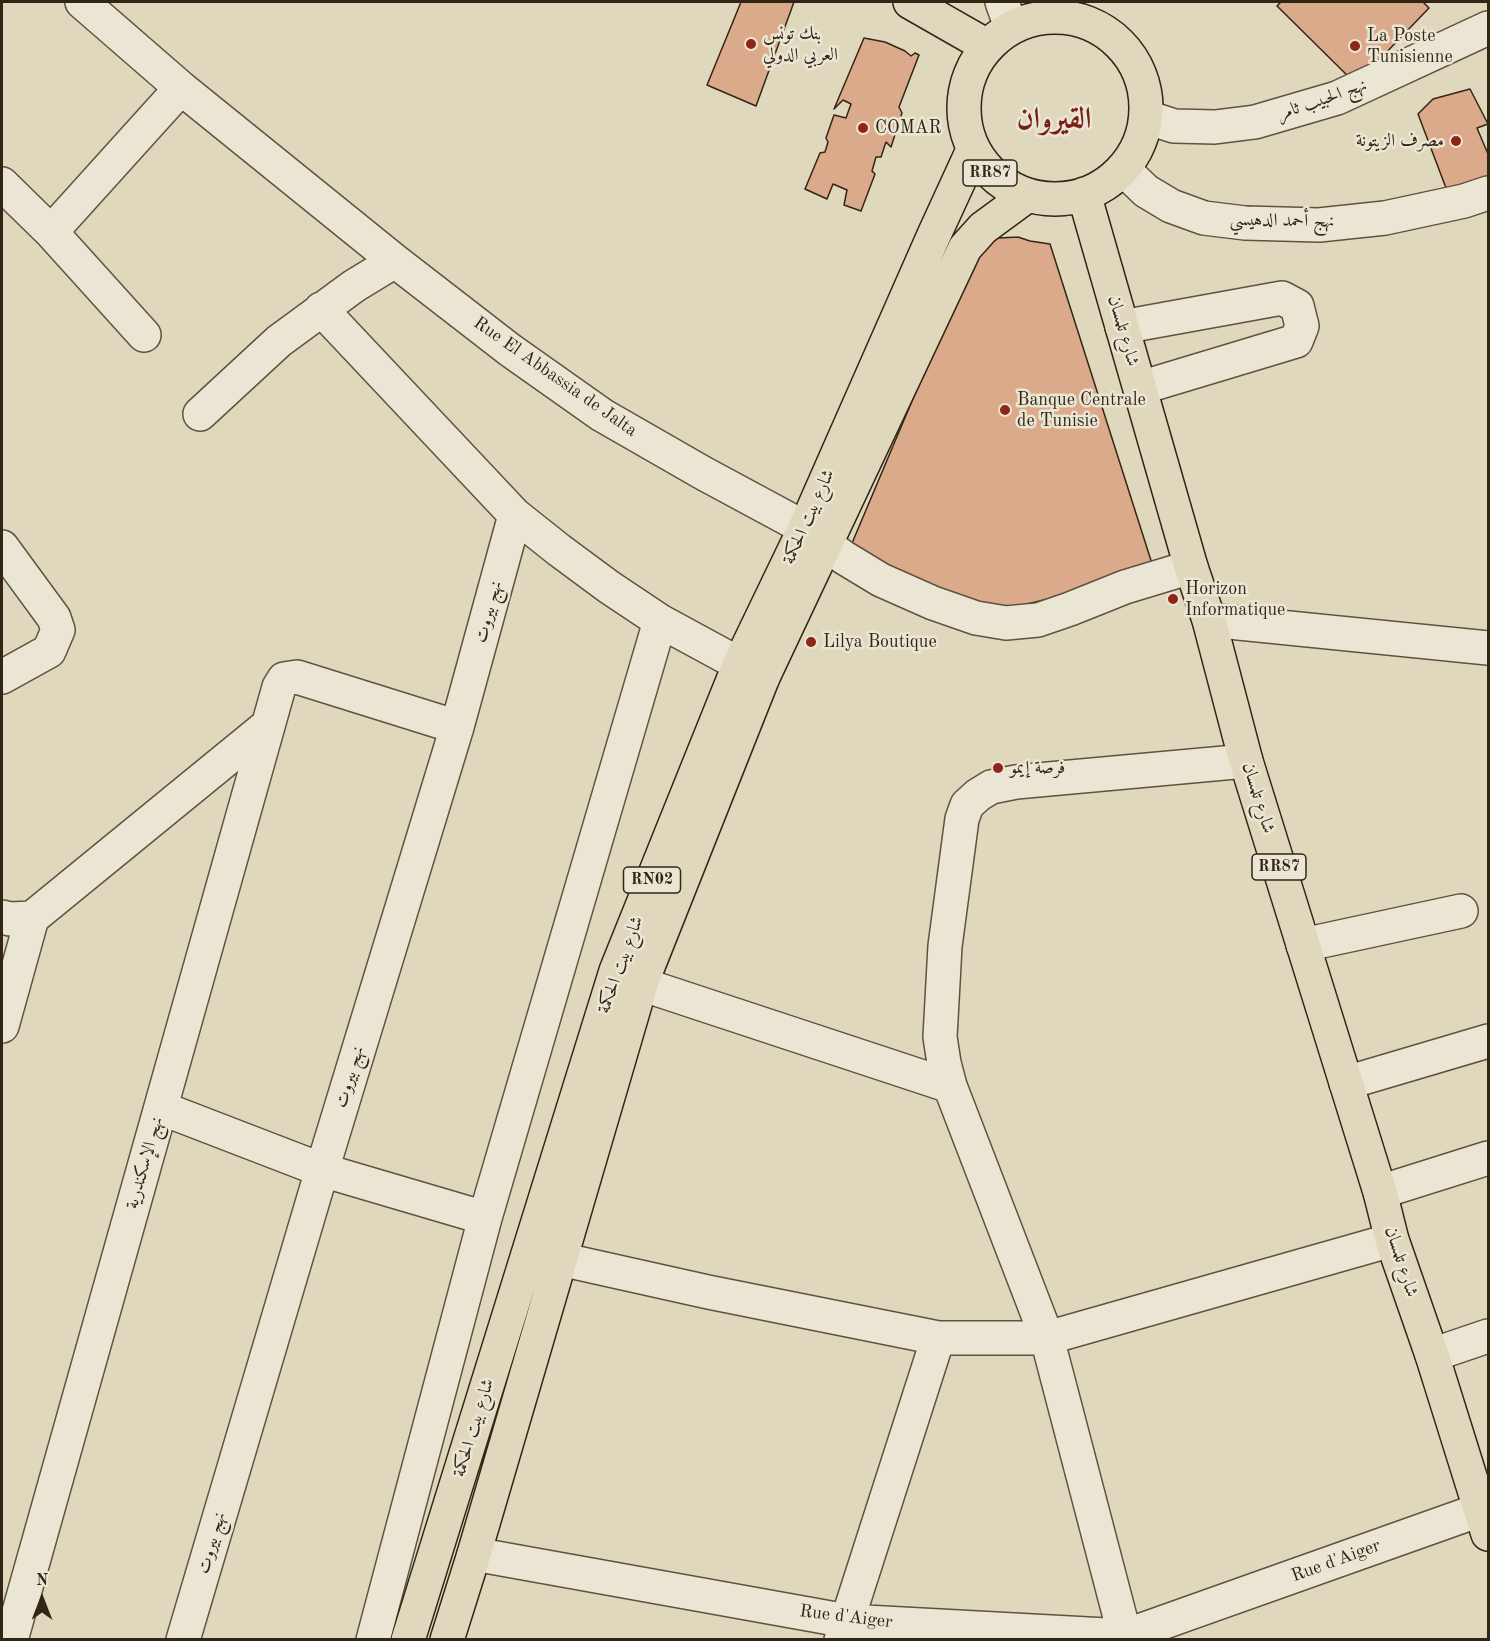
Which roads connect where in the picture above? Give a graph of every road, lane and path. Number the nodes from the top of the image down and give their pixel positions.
1 (82, 2) edge
2 (910, 2) edge
3 (1049, 9) edge
4 (1000, 25) edge
5 (1488, 28) edge
6 (181, 88) junction
7 (1146, 117) junction
8 (973, 150) junction
9 (1123, 169) junction
10 (2, 184) edge
11 (1488, 193) edge
12 (1084, 194) junction
13 (1028, 195) junction
14 (51, 232) junction
15 (395, 261) junction
16 (321, 309) junction
17 (1122, 327) junction
18 (144, 335) dead end
19 (1140, 388) junction
20 (200, 414) dead end
21 (515, 514) junction
22 (815, 536) junction
23 (2, 547) edge
24 (1191, 567) junction
25 (1209, 620) junction
26 (660, 621) junction
27 (1488, 648) edge
28 (752, 670) junction
29 (2, 677) edge
30 (267, 726) junction
31 (458, 727) junction
32 (1246, 761) junction
33 (1461, 911) dead end
34 (17, 918) edge
35 (1303, 945) junction
36 (641, 984) junction
37 (2, 1026) edge
38 (1488, 1041) edge
39 (1346, 1083) junction
40 (950, 1086) junction
41 (160, 1108) junction
42 (1488, 1158) edge
43 (322, 1170) junction
44 (1380, 1192) junction
45 (485, 1218) junction
46 (1392, 1240) junction
47 (560, 1258) junction
48 (1488, 1336) edge
49 (938, 1338) junction
50 (1047, 1338) junction
51 (1432, 1355) junction
52 (1486, 1517) edge
53 (474, 1554) junction
54 (844, 1630) edge
55 (12, 1631) edge
56 (1126, 1638) edge
57 (183, 1640) edge
58 (373, 1640) edge
59 (408, 1640) edge
60 (447, 1640) edge

1 - 6 street, Rue El Abbassia de Jalta
2 - 4 main road
3 - 4 main road, RR87
3 - 7 main road, RR87
4 - 8 main road, RR87
5 - 7 street, نهج الحبيب ثامر
6 - 14 street
6 - 15 street, Rue El Abbassia de Jalta
7 - 9 main road, RR87
8 - 13 main road, RR87
8 - 22 main road, شارع بيت الحكمة / RN02
9 - 11 street, نهج أحمد الدهيسي
9 - 12 main road, RR87
10 - 14 street
12 - 13 main road, RR87
12 - 17 main road, شارع تلمسان / RR87
13 - 22 main road, شارع بيت الحكمة / RN02
14 - 18 street
15 - 16 street
15 - 22 street, Rue El Abbassia de Jalta
16 - 20 street
16 - 21 street
17 - 19 main road, شارع تلمسان / RR87
17 - 19 street
19 - 24 main road, شارع تلمسان / RR87
21 - 26 street
21 - 31 street, نهج بيروت
22 - 24 street, Rue El Abbassia de Jalta
22 - 28 main road, شارع بيت الحكمة / RN02
23 - 29 street
24 - 25 main road, شارع تلمسان / RR87
25 - 27 street
25 - 32 main road, شارع تلمسان / RR87
26 - 28 street
26 - 45 street
28 - 36 main road, شارع بيت الحكمة / RN02
28 - 59 main road, شارع بيت الحكمة / RN02
30 - 31 street, نهج الإسكندرية
30 - 34 street
30 - 41 street, نهج الإسكندرية
31 - 43 street, نهج بيروت
32 - 35 main road, شارع تلمسان / RR87
32 - 40 street
33 - 35 street
34 - 37 street
35 - 39 main road, شارع تلمسان / RR87
36 - 40 street
36 - 47 main road, شارع بيت الحكمة / RN02
38 - 39 street
39 - 44 main road, شارع تلمسان / RR87
40 - 50 street
41 - 43 street
41 - 55 street, نهج الإسكندرية
42 - 44 street
43 - 45 street
43 - 57 street, نهج بيروت
44 - 46 main road, شارع تلمسان / RR87
45 - 58 street
46 - 50 street
46 - 51 main road, شارع تلمسان / RR87
47 - 49 street
47 - 53 main road, شارع بيت الحكمة / RN02
48 - 51 street
49 - 50 street
49 - 54 street
50 - 56 street
51 - 52 main road, شارع تلمسان / RR87
52 - 56 street, Rue d'Aiger
53 - 54 street, Rue d'Aiger
53 - 60 main road, شارع بيت الحكمة / RN02
54 - 56 street, Rue d'Aiger

